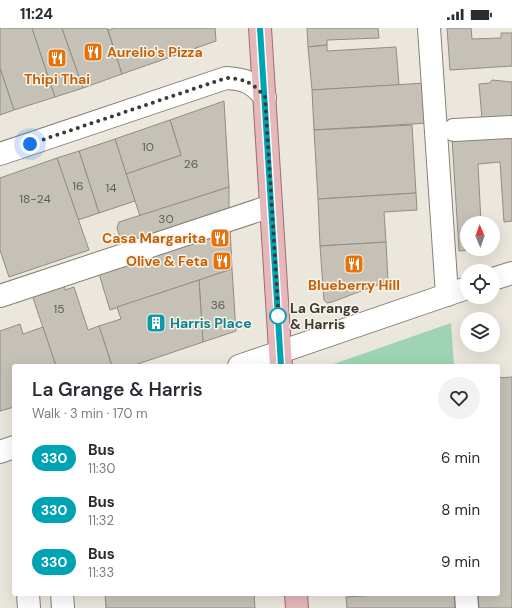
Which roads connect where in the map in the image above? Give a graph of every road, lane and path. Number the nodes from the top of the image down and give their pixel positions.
1 (260, 28) edge
2 (429, 28) edge
3 (265, 97) junction
4 (512, 127) edge
5 (454, 130) dead end
6 (0, 154) edge
7 (271, 206) junction
8 (512, 273) edge
9 (500, 277) edge
10 (457, 291) edge
11 (0, 296) edge
12 (281, 359) edge
13 (251, 364) edge
14 (12, 448) edge
15 (0, 452) edge
16 (28, 596) edge
17 (62, 596) edge
18 (296, 596) edge
19 (466, 596) edge
20 (29, 608) edge
21 (63, 608) edge
22 (297, 608) edge
23 (467, 608) edge

1 - 3 main road
2 - 10 street
3 - 6 street
3 - 7 main road
4 - 5 street
7 - 11 street
7 - 12 main road
8 - 9 street
10 - 12 street
12 - 13 street
14 - 15 street
16 - 20 street
17 - 21 street
18 - 22 main road
19 - 23 street

